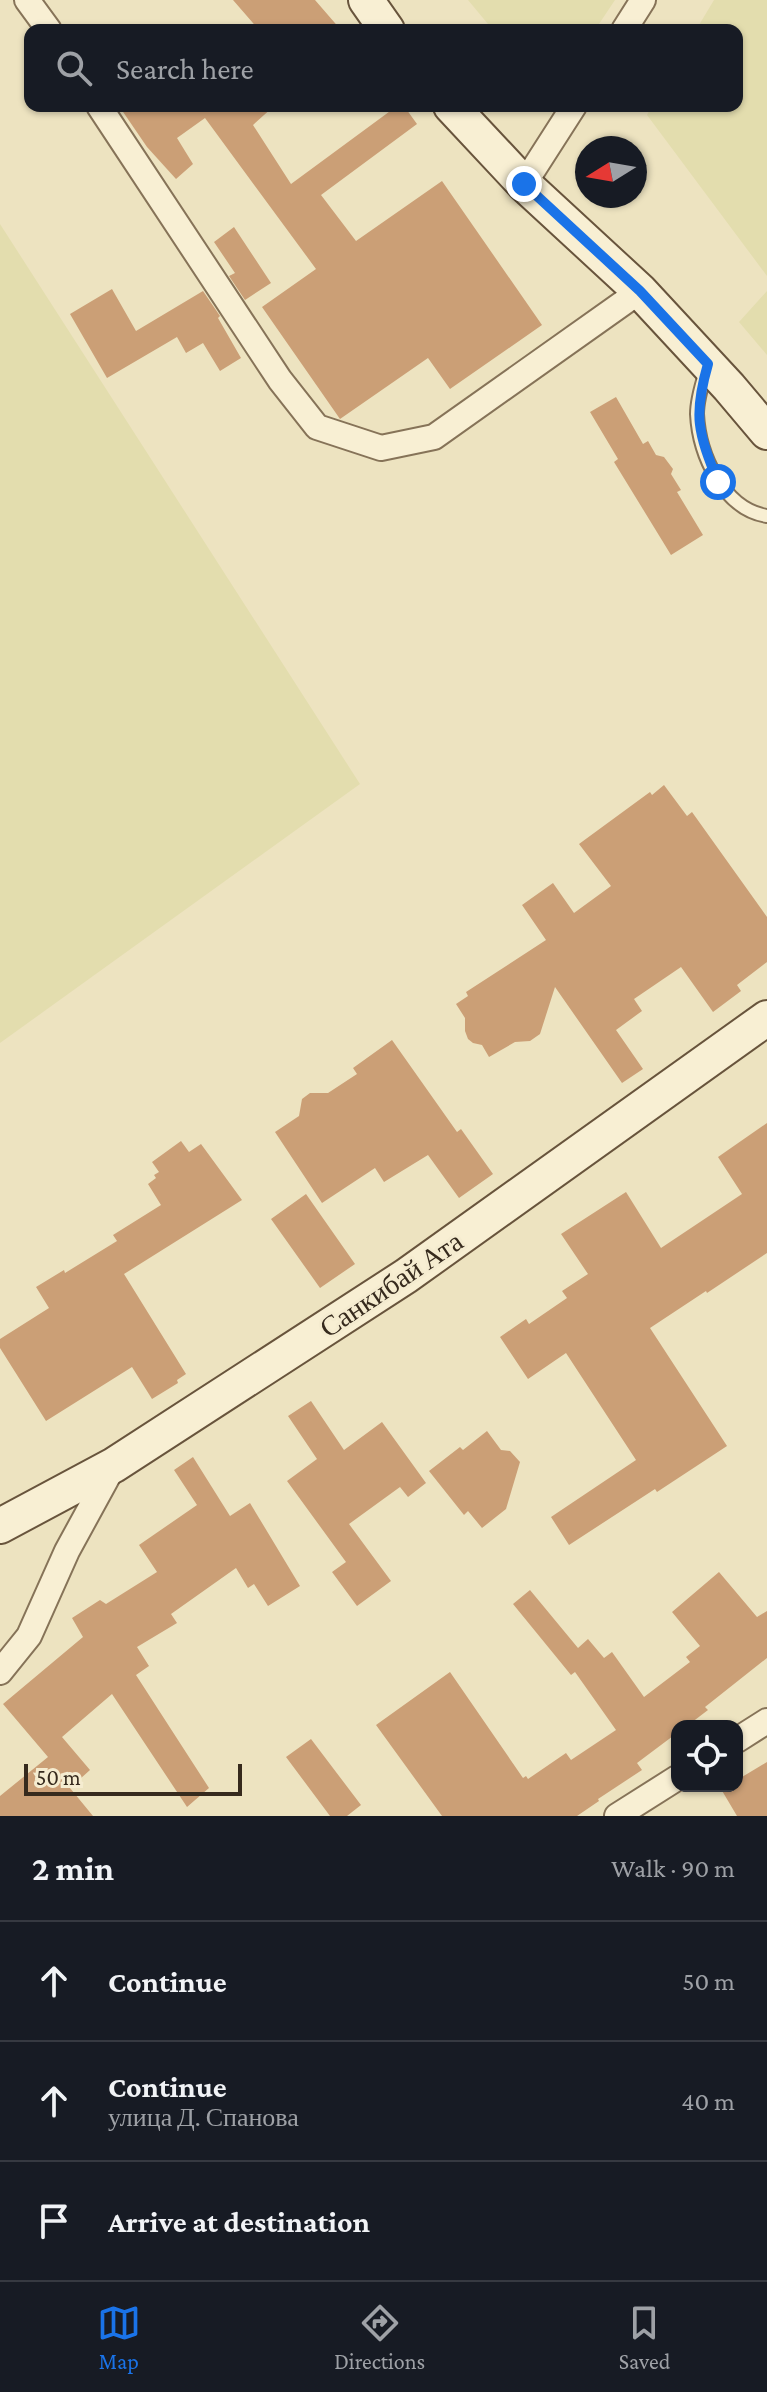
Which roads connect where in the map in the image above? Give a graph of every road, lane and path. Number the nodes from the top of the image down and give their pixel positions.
1 (27, 0) edge
2 (366, 0) edge
3 (643, 0) edge
4 (45, 24) edge
5 (383, 24) edge
6 (628, 24) edge
7 (103, 112) edge
8 (457, 112) edge
9 (570, 112) edge
10 (524, 184) junction
11 (640, 291) junction
12 (708, 364) junction
13 (767, 432) edge
14 (767, 516) edge
15 (767, 1018) edge
16 (114, 1465) junction
17 (0, 1526) edge
18 (0, 1672) edge
19 (767, 1721) edge
20 (743, 1736) edge
21 (671, 1782) edge
22 (617, 1816) edge

1 - 4 street
2 - 5 street
3 - 6 street
7 - 11 street
8 - 10 street
9 - 10 street
10 - 11 street
11 - 12 street
12 - 13 street
12 - 14 lane
15 - 16 street, Санкибай Ата
16 - 17 street, Санкибай Ата
16 - 18 street
19 - 20 street
21 - 22 street

